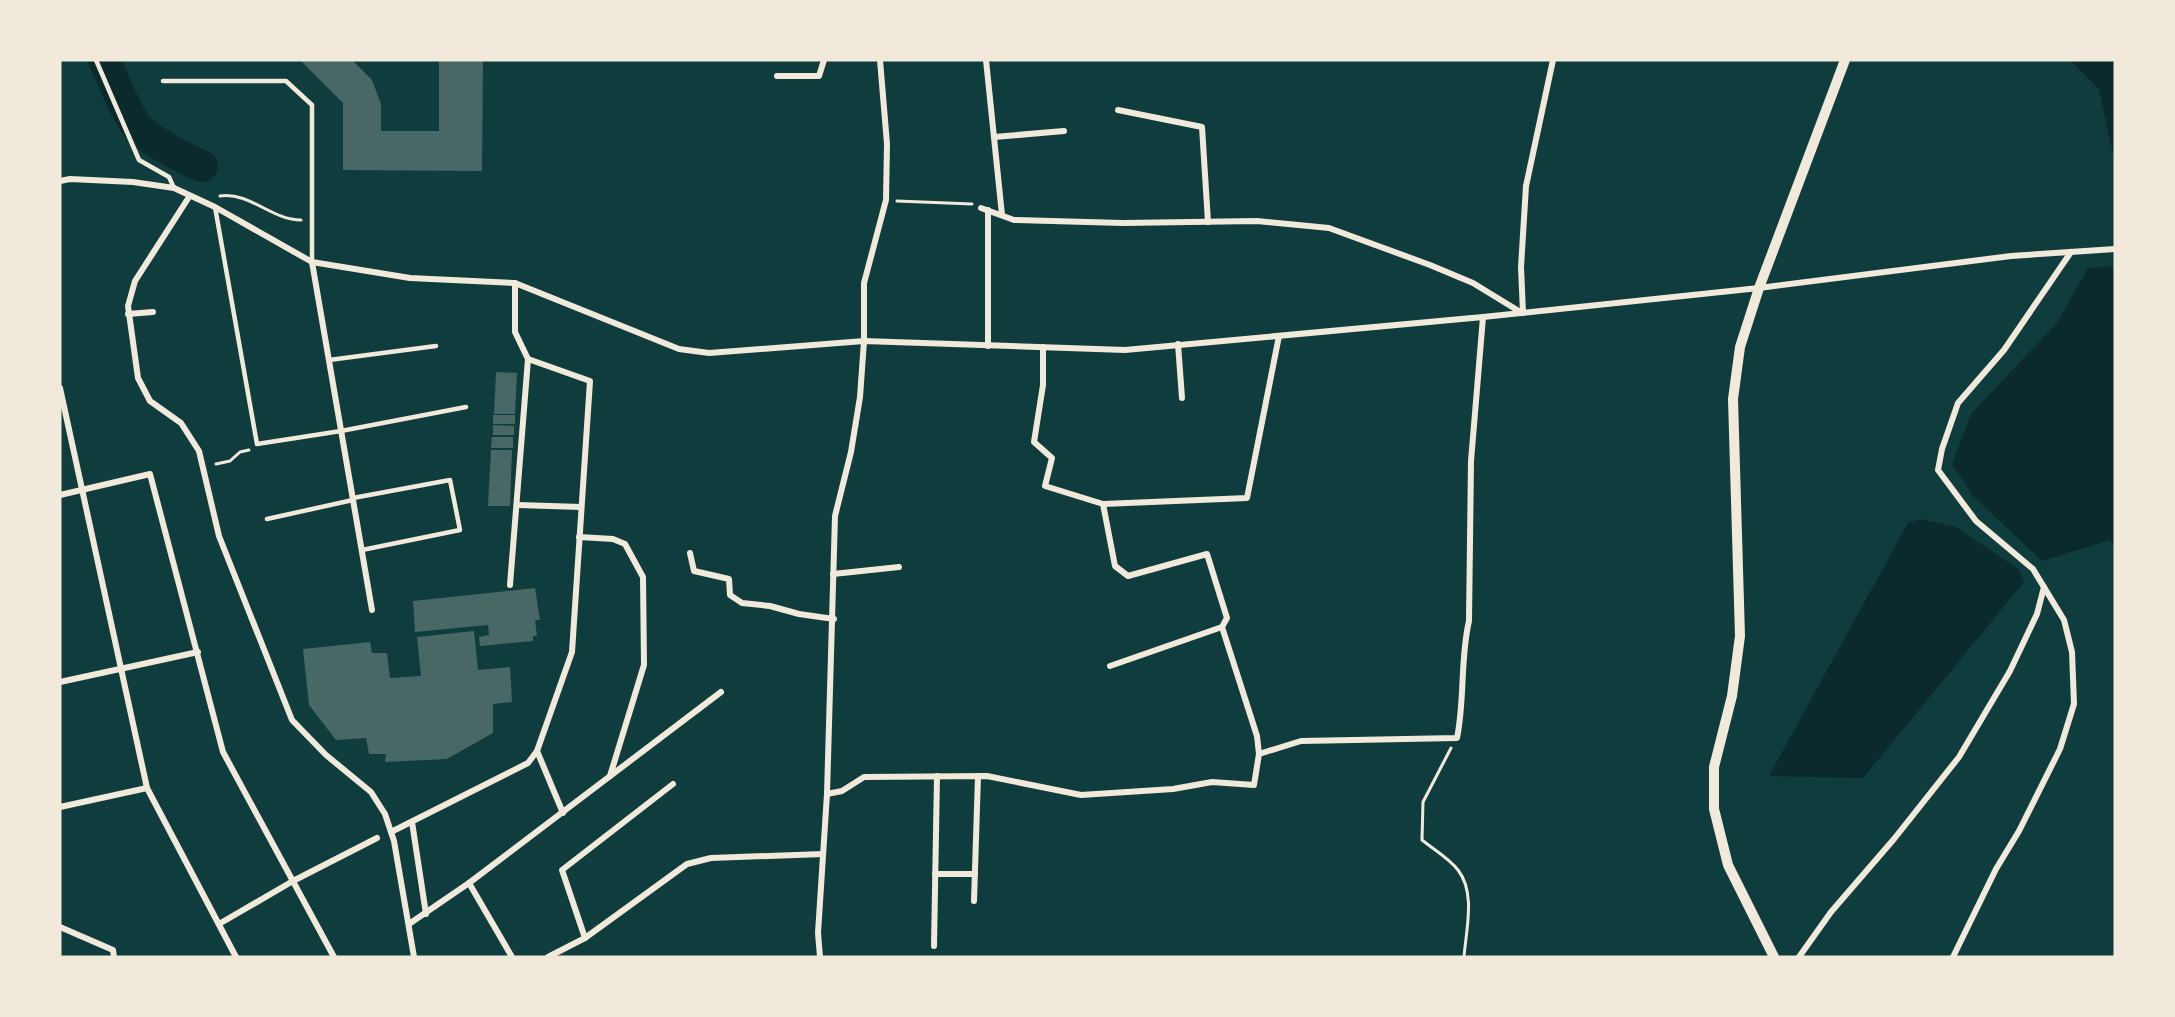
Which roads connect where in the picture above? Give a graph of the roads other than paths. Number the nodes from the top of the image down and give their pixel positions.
1 (96, 60) edge
2 (824, 60) edge
3 (880, 60) edge
4 (986, 60) edge
5 (1553, 60) edge
6 (1845, 60) edge
7 (777, 76) dead end
8 (163, 81) dead end
9 (1118, 110) dead end
10 (1064, 131) dead end
11 (994, 137) junction
12 (60, 181) edge
13 (174, 188) junction
14 (189, 196) junction
15 (214, 207) junction
16 (1002, 215) junction
17 (1208, 222) junction
18 (2115, 249) edge
19 (2071, 252) junction
20 (312, 262) junction
21 (515, 284) junction
22 (1759, 288) junction
23 (153, 312) dead end
24 (1523, 313) junction
25 (128, 314) junction
26 (1484, 317) junction
27 (1279, 336) junction
28 (864, 341) junction
29 (1178, 344) junction
30 (436, 346) dead end
31 (988, 346) junction
32 (1043, 347) junction
33 (528, 359) junction
34 (329, 360) junction
35 (60, 388) edge
36 (1182, 398) dead end
37 (466, 407) dead end
38 (341, 431) junction
39 (82, 490) junction
40 (60, 495) edge
41 (353, 499) junction
42 (1103, 504) junction
43 (518, 505) junction
44 (581, 507) junction
45 (267, 519) dead end
46 (579, 537) junction
47 (362, 550) junction
48 (690, 553) dead end
49 (899, 567) dead end
50 (833, 574) junction
51 (510, 585) dead end
52 (2044, 587) junction
53 (372, 610) dead end
54 (834, 619) junction
55 (1222, 627) junction
56 (198, 652) junction
57 (1110, 666) dead end
58 (120, 669) junction
59 (60, 682) edge
60 (721, 692) dead end
61 (537, 751) junction
62 (1258, 754) junction
63 (937, 776) junction
64 (978, 776) junction
65 (609, 777) junction
66 (673, 784) dead end
67 (147, 789) junction
68 (827, 794) junction
69 (60, 807) edge
70 (563, 813) junction
71 (412, 822) junction
72 (391, 832) junction
73 (377, 838) dead end
74 (823, 854) junction
75 (935, 874) junction
76 (975, 874) junction
77 (293, 881) junction
78 (469, 883) junction
79 (974, 902) dead end
80 (426, 914) junction
81 (219, 924) junction
82 (409, 924) junction
83 (60, 927) edge
84 (585, 938) junction
85 (934, 946) dead end
86 (114, 957) edge
87 (236, 957) edge
88 (334, 957) edge
89 (414, 957) edge
90 (512, 957) edge
91 (548, 957) edge
92 (820, 957) edge
93 (1774, 957) edge
94 (1799, 957) edge
95 (1953, 957) edge

1 - 13 lane
2 - 7 street
3 - 28 street
4 - 11 street
5 - 24 street
6 - 22 street
8 - 20 lane
9 - 17 street
10 - 11 street
11 - 16 street
12 - 13 street
13 - 14 street
14 - 15 street
14 - 25 street
15 - 20 street
15 - 38 lane
16 - 17 street
16 - 31 street
17 - 24 street
18 - 19 street
19 - 22 street
19 - 52 street
20 - 21 street
20 - 34 street
21 - 28 street
21 - 33 street
22 - 24 street
22 - 93 street
23 - 25 street
24 - 26 street
25 - 72 street
26 - 27 street
26 - 62 street
27 - 29 street
27 - 42 street
28 - 31 street
28 - 50 street
29 - 32 street
29 - 36 street
30 - 34 lane
31 - 32 street
32 - 42 street
33 - 43 street
33 - 44 street
34 - 38 street
35 - 39 street
37 - 38 lane
38 - 41 street
39 - 40 street
39 - 56 street
39 - 58 street
41 - 45 lane
41 - 47 street
41 - 47 lane
42 - 55 street
43 - 44 street
43 - 51 street
44 - 46 street
46 - 61 street
46 - 65 street
47 - 53 street
48 - 54 street
49 - 50 street
50 - 54 street
52 - 94 street
52 - 95 street
54 - 68 street
55 - 57 street
55 - 62 street
56 - 58 street
56 - 77 street
58 - 59 street
58 - 67 street
60 - 65 street
61 - 70 street
61 - 71 street
62 - 64 street
63 - 64 street
63 - 68 street
63 - 75 street
64 - 76 street
65 - 70 street
66 - 84 street
67 - 69 street
67 - 81 street
68 - 74 street
70 - 78 street
71 - 72 street
71 - 80 street
72 - 82 street
73 - 77 street
74 - 84 street
74 - 92 street
75 - 76 street
75 - 85 street
76 - 79 street
77 - 81 street
77 - 88 street
78 - 80 street
78 - 90 street
80 - 82 street
81 - 87 street
82 - 89 street
83 - 86 street
84 - 91 street

